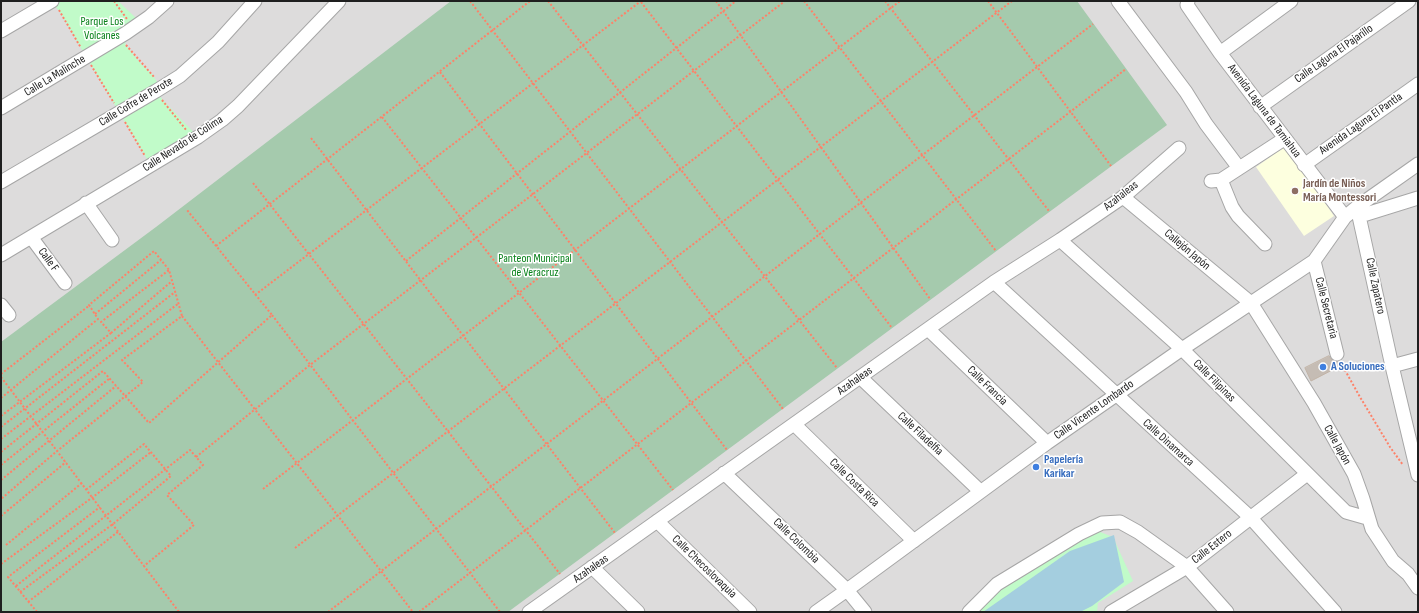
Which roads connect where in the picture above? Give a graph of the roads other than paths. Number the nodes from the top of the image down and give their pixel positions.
1 (167, 1) edge
2 (255, 1) edge
3 (340, 1) edge
4 (1118, 1) edge
5 (1292, 1) edge
6 (1409, 1) edge
7 (1187, 2) edge
8 (55, 6) edge
9 (1, 31) edge
10 (1220, 53) junction
11 (1418, 84) edge
12 (1260, 107) junction
13 (1, 108) edge
14 (1284, 139) junction
15 (1179, 148) dead end
16 (1418, 164) edge
17 (1304, 165) junction
18 (1238, 168) junction
19 (1, 182) edge
20 (1123, 197) junction
21 (1418, 198) edge
22 (86, 203) junction
23 (1358, 212) junction
24 (1345, 217) junction
25 (31, 237) junction
26 (112, 240) dead end
27 (1060, 240) junction
28 (1265, 244) dead end
29 (1, 255) edge
30 (1314, 261) junction
31 (994, 282) junction
32 (65, 283) dead end
33 (1251, 303) junction
34 (928, 330) junction
35 (1182, 349) junction
36 (1337, 354) road end
37 (1418, 359) edge
38 (1392, 366) junction
39 (860, 377) junction
40 (1116, 395) junction
41 (794, 424) junction
42 (1047, 443) junction
43 (724, 474) junction
44 (1307, 474) junction
45 (1418, 475) edge
46 (980, 492) junction
47 (1250, 517) junction
48 (1367, 518) junction
49 (657, 521) junction
50 (914, 541) junction
51 (1187, 566) junction
52 (592, 567) junction
53 (1418, 588) edge
54 (847, 590) junction
55 (1117, 611) edge
56 (529, 612) edge
57 (638, 612) edge
58 (750, 612) edge
59 (816, 612) edge
60 (865, 612) edge
61 (969, 612) edge
62 (1228, 612) edge
63 (1335, 612) edge

1 - 13 street, Calle La Malinche
2 - 19 street, Calle Cofre de Perote
3 - 22 street, Calle Nevado de Colima
4 - 18 street
5 - 10 street
6 - 12 street, Calle Laguna El Pajarillo
7 - 10 street, Avenida Laguna de Tamiahua
8 - 9 street
10 - 12 street, Avenida Laguna de Tamiahua
11 - 17 street, Avenida Laguna El Pantla
12 - 14 street, Avenida Laguna de Tamiahua
14 - 17 street, Avenida Laguna de Tamiahua
14 - 18 street
15 - 20 street, Azahaleas
16 - 23 street, Calle Vicente Lombardo
17 - 24 street, Avenida Laguna de Tamiahua
18 - 28 street
20 - 27 street, Azahaleas
20 - 33 street, Callejón Japón
21 - 23 street
22 - 25 street, Calle Nevado de Colima
22 - 26 street
23 - 24 street, Calle Vicente Lombardo
23 - 38 street, Calle Zapatero
24 - 30 street, Calle Vicente Lombardo
25 - 29 street, Calle Nevado de Colima
25 - 32 street, Calle F
27 - 31 street, Azahaleas
27 - 35 street, Calle Filipinas
30 - 33 street, Calle Vicente Lombardo
30 - 36 street, Calle Secretaria
31 - 34 street, Azahaleas
31 - 40 street, Calle Dinamarca
33 - 35 street, Calle Vicente Lombardo
33 - 48 street, Calle Japón
34 - 39 street, Azahaleas
34 - 42 street, Calle Francia
35 - 40 street, Calle Vicente Lombardo
35 - 44 street, Calle Filipinas
37 - 38 street
38 - 45 street, Calle Zapatero
39 - 41 street, Azahaleas
39 - 46 street, Calle Filadelfia
40 - 42 street, Calle Vicente Lombardo
40 - 47 street, Calle Dinamarca
41 - 43 street, Azahaleas
41 - 50 street, Calle Costa Rica
42 - 46 street, Calle Vicente Lombardo
43 - 49 street, Azahaleas
43 - 54 street, Calle Colombia
44 - 47 street, Calle Estero
44 - 48 street, Calle Filipinas
46 - 50 street, Calle Vicente Lombardo
47 - 51 street, Calle Estero
47 - 63 street, Calle Dinamarca
48 - 53 street, Calle Japón
49 - 52 street, Azahaleas
49 - 58 street, Calle Checoslovaquia
50 - 54 street, Calle Vicente Lombardo
51 - 55 street, Calle Estero
51 - 61 street
51 - 62 street
52 - 56 street, Azahaleas
52 - 57 street
54 - 59 street, Calle Vicente Lombardo
54 - 60 street, Calle Colombia

